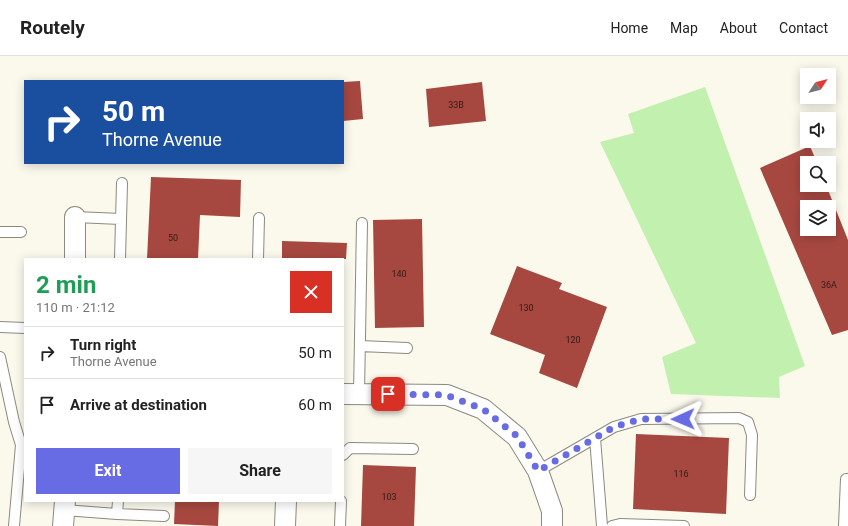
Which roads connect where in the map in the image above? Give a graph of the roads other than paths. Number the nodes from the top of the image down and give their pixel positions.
1 (122, 183) dead end
2 (75, 217) joint
3 (259, 218) dead end
4 (121, 219) junction
5 (362, 223) dead end
6 (0, 232) edge
7 (21, 232) dead end
8 (75, 258) edge
9 (120, 258) edge
10 (258, 258) edge
11 (0, 327) edge
12 (24, 328) edge
13 (360, 346) junction
14 (407, 348) dead end
15 (0, 358) edge
16 (351, 394) edge
17 (595, 438) junction
18 (413, 449) dead end
19 (344, 454) edge
20 (538, 471) junction
21 (848, 479) edge
22 (750, 495) dead end
23 (118, 502) edge
24 (286, 502) edge
25 (341, 502) edge
26 (64, 512) edge
27 (117, 514) junction
28 (164, 516) dead end
29 (14, 526) edge
30 (285, 526) edge
31 (340, 526) edge
32 (552, 526) edge
33 (602, 526) edge
34 (612, 526) edge
35 (684, 526) edge
36 (844, 526) edge

1 - 4 lane
2 - 4 lane
2 - 8 street
3 - 10 lane
4 - 9 lane
5 - 13 lane
6 - 7 lane
11 - 12 lane
13 - 14 lane
13 - 16 lane
15 - 29 lane
16 - 20 street
17 - 20 lane
17 - 22 lane
17 - 33 lane
18 - 19 lane
20 - 32 street
21 - 36 lane
23 - 27 lane
24 - 30 street
25 - 31 lane
26 - 27 lane
27 - 28 lane
34 - 35 lane

